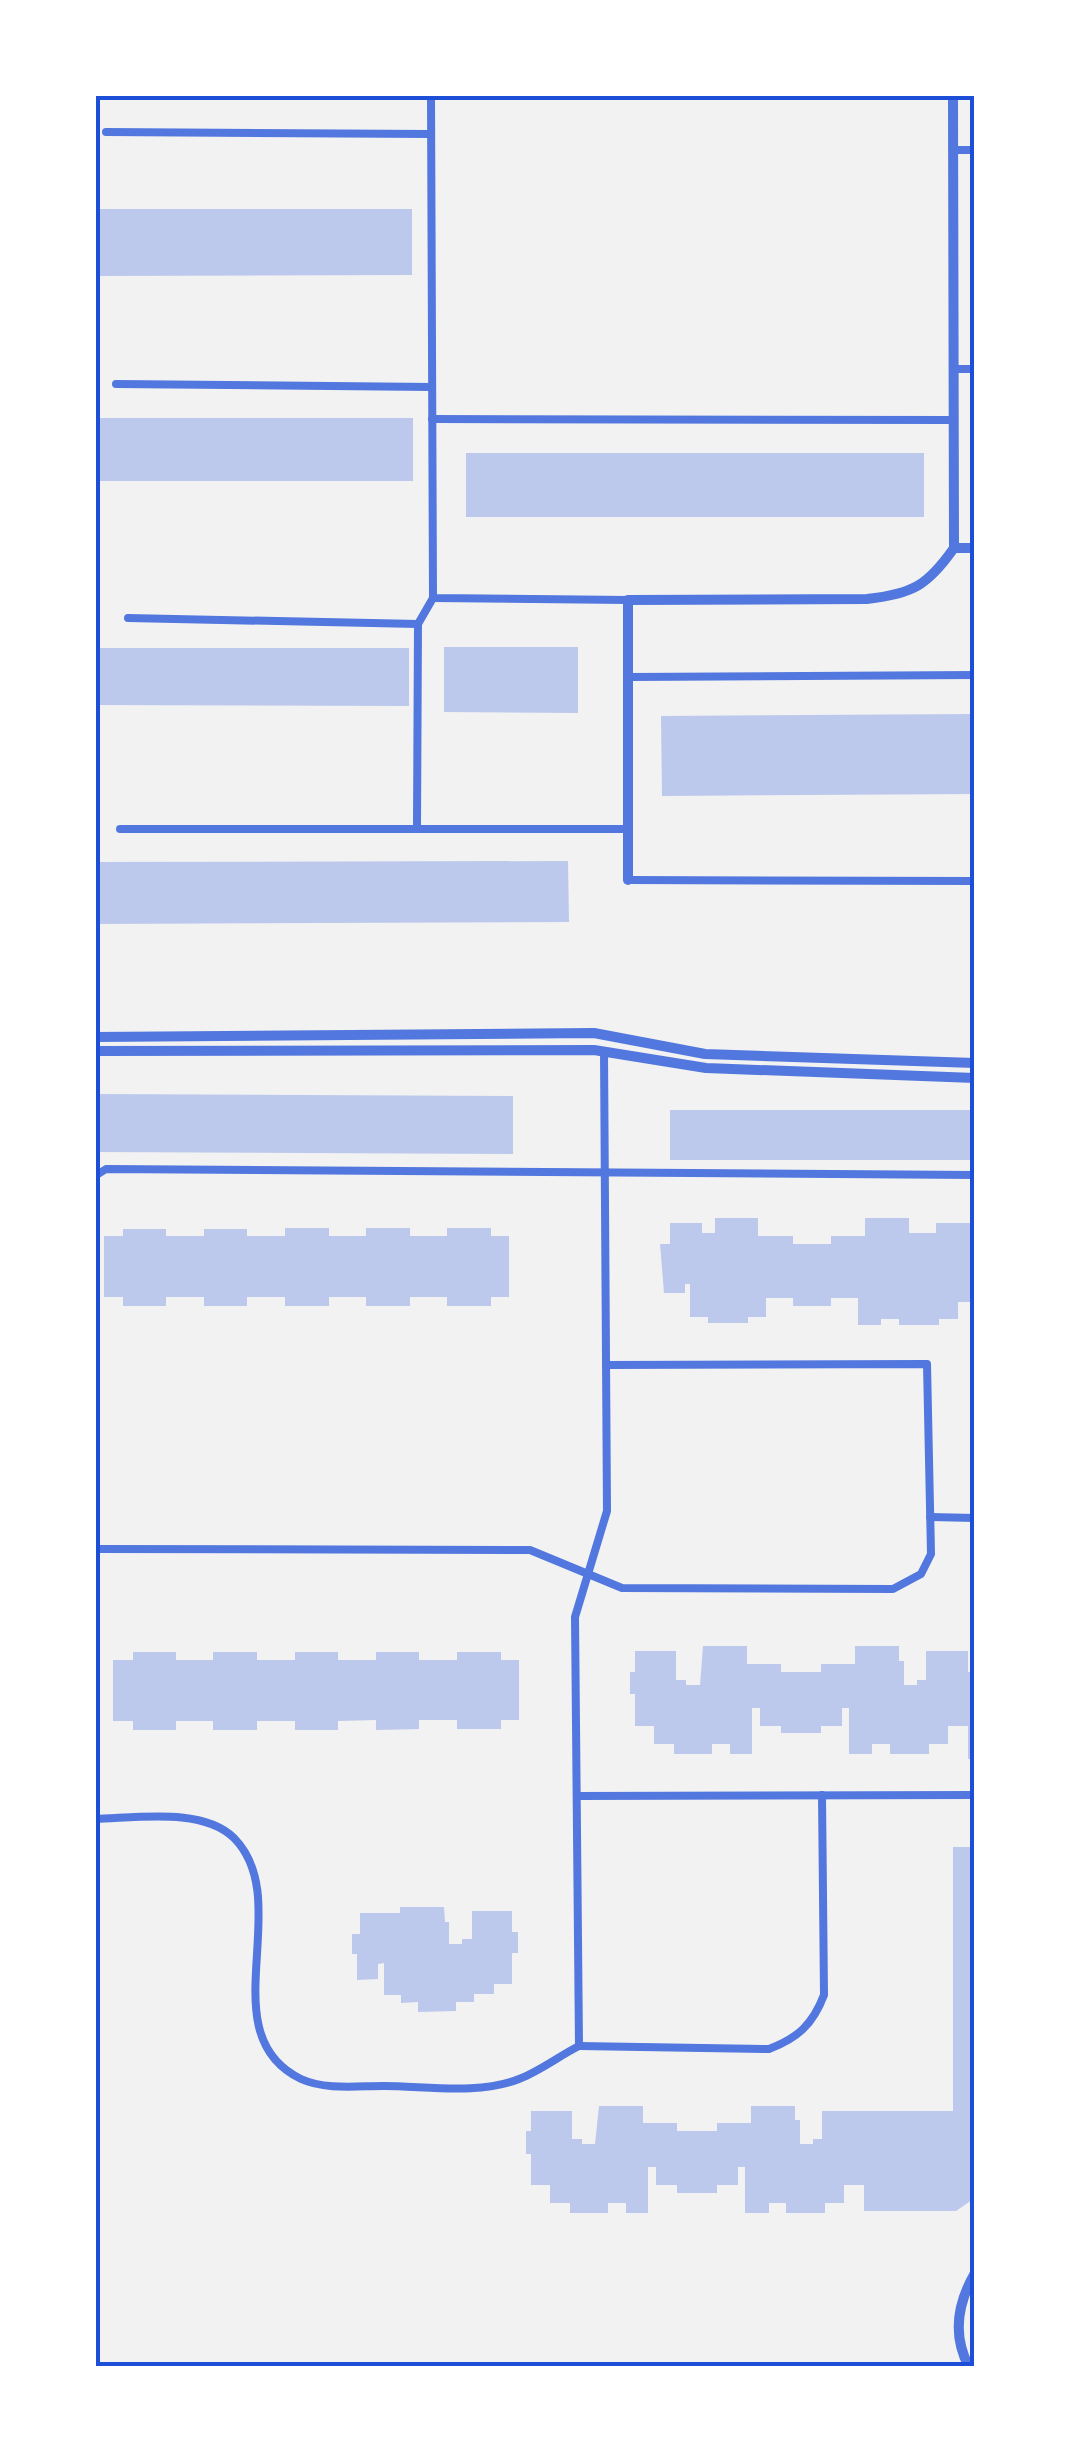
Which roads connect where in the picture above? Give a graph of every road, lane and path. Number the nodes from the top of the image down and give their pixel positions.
1 (431, 95) edge
2 (953, 95) edge
3 (106, 132) dead end
4 (432, 134) junction
5 (954, 150) junction
6 (975, 150) edge
7 (954, 370) junction
8 (975, 370) edge
9 (116, 384) dead end
10 (432, 387) junction
11 (432, 420) junction
12 (954, 420) junction
13 (954, 548) junction
14 (975, 548) edge
15 (433, 598) junction
16 (628, 600) junction
17 (128, 618) dead end
18 (418, 624) junction
19 (975, 674) edge
20 (630, 677) junction
21 (417, 826) junction
22 (120, 829) dead end
23 (629, 829) junction
24 (628, 880) joint
25 (975, 881) edge
26 (95, 1037) edge
27 (95, 1051) edge
28 (604, 1052) junction
29 (975, 1063) edge
30 (975, 1078) edge
31 (975, 1175) edge
32 (95, 1176) edge
33 (606, 1366) junction
34 (930, 1517) junction
35 (975, 1518) edge
36 (95, 1549) edge
37 (588, 1574) junction
38 (822, 1795) junction
39 (975, 1795) edge
40 (577, 1796) junction
41 (95, 1819) edge
42 (579, 2046) junction
43 (975, 2273) edge
44 (969, 2367) edge

1 - 4 lane
2 - 5 street
3 - 4 lane
4 - 10 lane
5 - 6 lane
5 - 7 street
7 - 8 lane
7 - 12 street
9 - 10 lane
10 - 11 lane
11 - 12 lane
11 - 15 lane
12 - 13 street
13 - 14 street
13 - 16 street
15 - 16 lane
15 - 18 lane
16 - 20 street
17 - 18 lane
18 - 21 lane
19 - 20 lane
20 - 23 street
21 - 22 lane
21 - 23 lane
23 - 24 street
24 - 25 lane
26 - 29 street
27 - 28 street
28 - 30 street
28 - 33 lane
31 - 32 lane
33 - 34 lane
33 - 37 lane
34 - 35 lane
34 - 37 lane
36 - 37 lane
37 - 40 lane
38 - 39 lane
38 - 40 lane
38 - 42 lane
40 - 42 lane
41 - 42 lane
43 - 44 street

